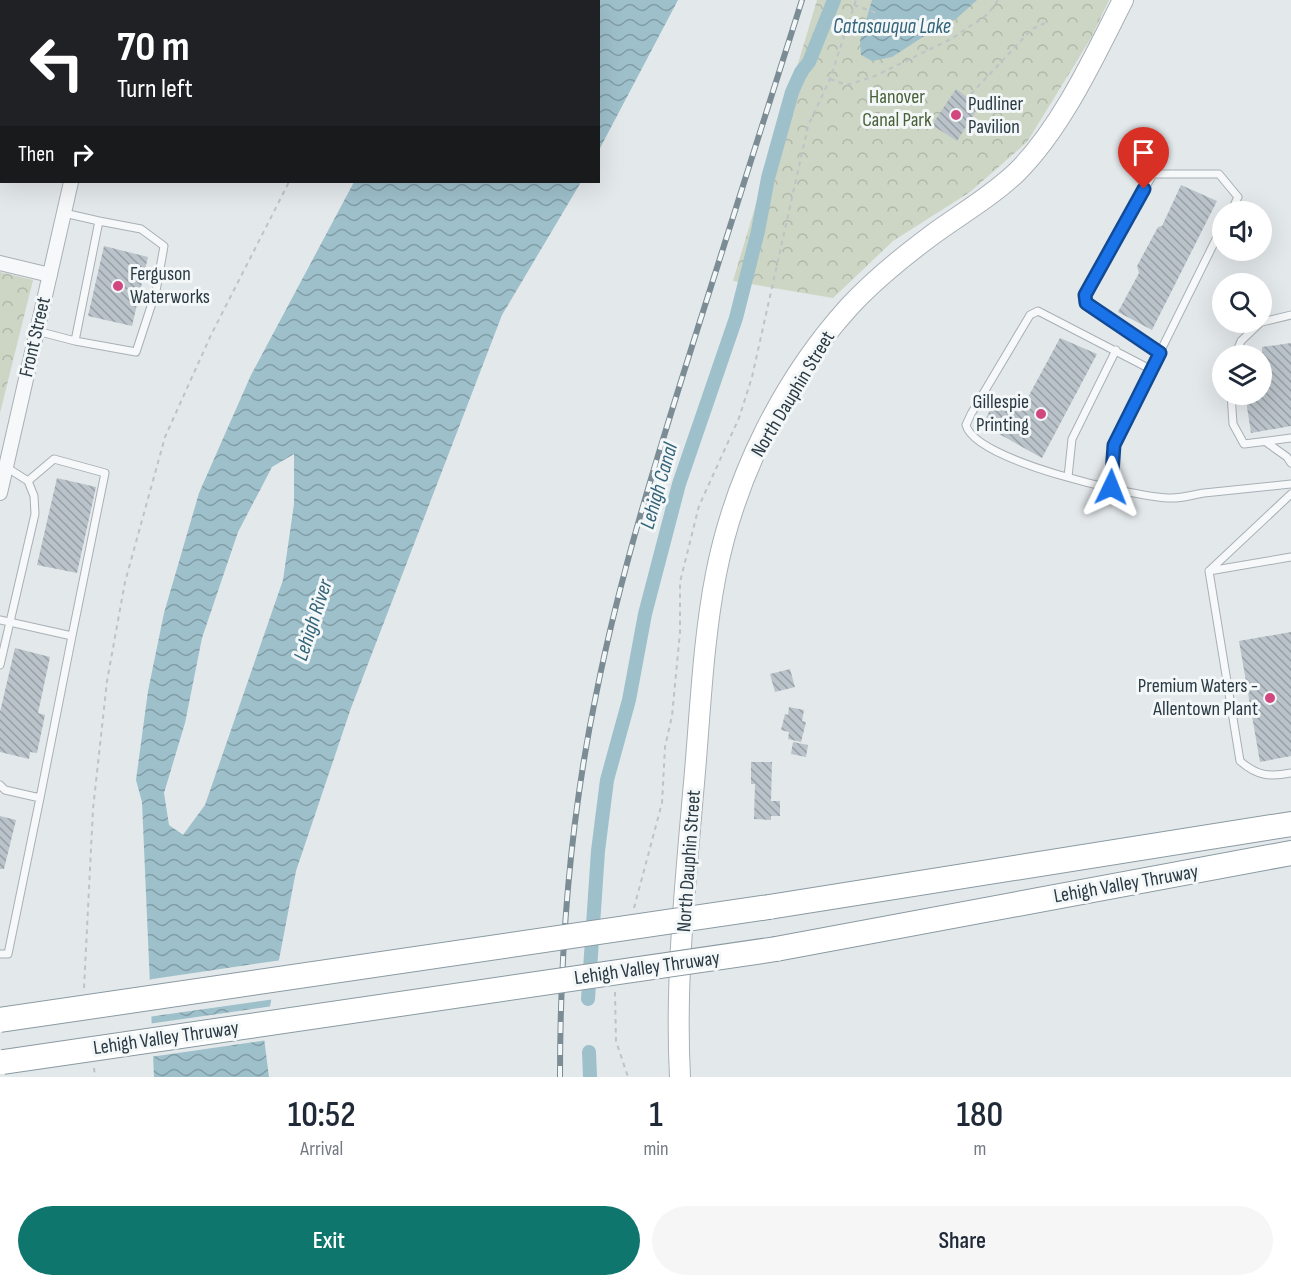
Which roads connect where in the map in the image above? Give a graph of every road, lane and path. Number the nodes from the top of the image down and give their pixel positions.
1 (856, 0) edge
2 (998, 0) edge
3 (1123, 0) edge
4 (854, 5) junction
5 (879, 14) dead end
6 (1045, 23) dead end
7 (971, 94) dead end
8 (71, 183) edge
9 (288, 183) edge
10 (1236, 201) edge
11 (64, 213) junction
12 (99, 221) junction
13 (1212, 247) edge
14 (0, 263) edge
15 (50, 275) junction
16 (1291, 315) edge
17 (1272, 319) edge
18 (37, 332) junction
19 (1249, 333) edge
20 (75, 341) junction
21 (1239, 345) edge
22 (1116, 350) junction
23 (1160, 353) junction
24 (1152, 370) junction
25 (1231, 405) edge
26 (1291, 438) edge
27 (1266, 442) junction
28 (1291, 463) edge
29 (6, 466) junction
30 (1068, 477) junction
31 (28, 481) junction
32 (1291, 484) edge
33 (1111, 487) junction
34 (0, 493) edge
35 (1291, 494) edge
36 (1291, 557) edge
37 (1209, 571) junction
38 (0, 620) edge
39 (10, 622) junction
40 (72, 636) junction
41 (0, 665) edge
42 (1291, 773) edge
43 (2, 789) edge
44 (40, 798) junction
45 (1291, 824) edge
46 (1291, 853) edge
47 (0, 954) edge
48 (84, 991) dead end
49 (0, 1020) edge
50 (2, 1062) edge
51 (94, 1066) dead end
52 (95, 1077) edge
53 (680, 1077) edge

1 - 4 path
2 - 4 path
3 - 53 street, North Dauphin Street
4 - 5 path
6 - 7 path
8 - 11 street, Front Street
9 - 48 path
10 - 23 lane
11 - 12 lane
11 - 15 street, Front Street
12 - 20 lane
12 - 20 lane
13 - 23 lane
14 - 15 street
15 - 18 street, Front Street
16 - 17 lane
18 - 20 lane
18 - 29 street, Front Street
19 - 21 lane
22 - 24 lane
22 - 30 lane
22 - 30 lane
23 - 24 lane
24 - 33 lane
25 - 27 lane
26 - 27 lane
27 - 28 lane
29 - 31 lane
29 - 34 street, Front Street
30 - 33 lane
31 - 39 lane
31 - 40 lane
32 - 33 lane
35 - 37 lane
36 - 37 lane
37 - 42 lane
38 - 39 lane
39 - 40 lane
39 - 41 lane
40 - 44 lane
43 - 44 lane
44 - 47 lane
45 - 49 highway, Lehigh Valley Thruway, bridge
46 - 50 highway, Lehigh Valley Thruway, bridge
51 - 52 path

